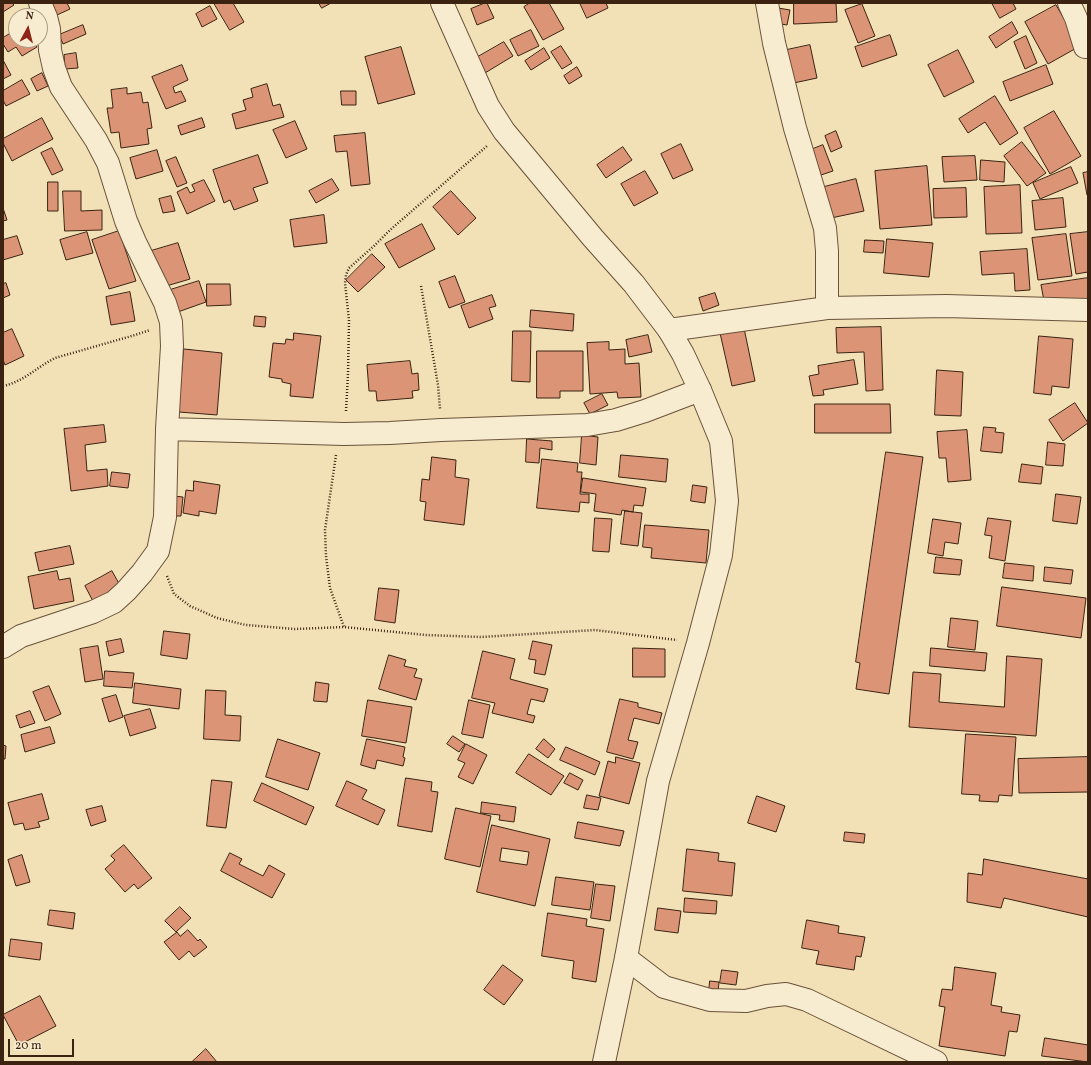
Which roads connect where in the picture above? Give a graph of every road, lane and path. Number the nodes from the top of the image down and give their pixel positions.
1 (40, 3) edge
2 (442, 3) edge
3 (767, 3) edge
4 (1069, 3) edge
5 (1085, 47) dead end
6 (504, 130) junction
7 (421, 286) dead end
8 (828, 308) junction
9 (1088, 310) edge
10 (171, 322) junction
11 (669, 330) junction
12 (3, 386) edge
13 (700, 390) junction
14 (167, 429) junction
15 (441, 430) junction
16 (342, 434) junction
17 (158, 550) junction
18 (344, 627) junction
19 (698, 643) junction
20 (3, 647) edge
21 (626, 958) junction
22 (604, 1062) edge
23 (936, 1062) edge

1 - 10 street
2 - 6 street
3 - 8 street
4 - 5 street
6 - 11 street
6 - 16 path
7 - 15 path
8 - 9 street
8 - 11 street
10 - 12 path
10 - 14 street
11 - 13 street
13 - 15 street
13 - 19 street
14 - 16 street
14 - 17 street
15 - 16 street
16 - 18 path
17 - 18 path
17 - 20 street
18 - 19 path
19 - 21 street
21 - 22 street
21 - 23 street

